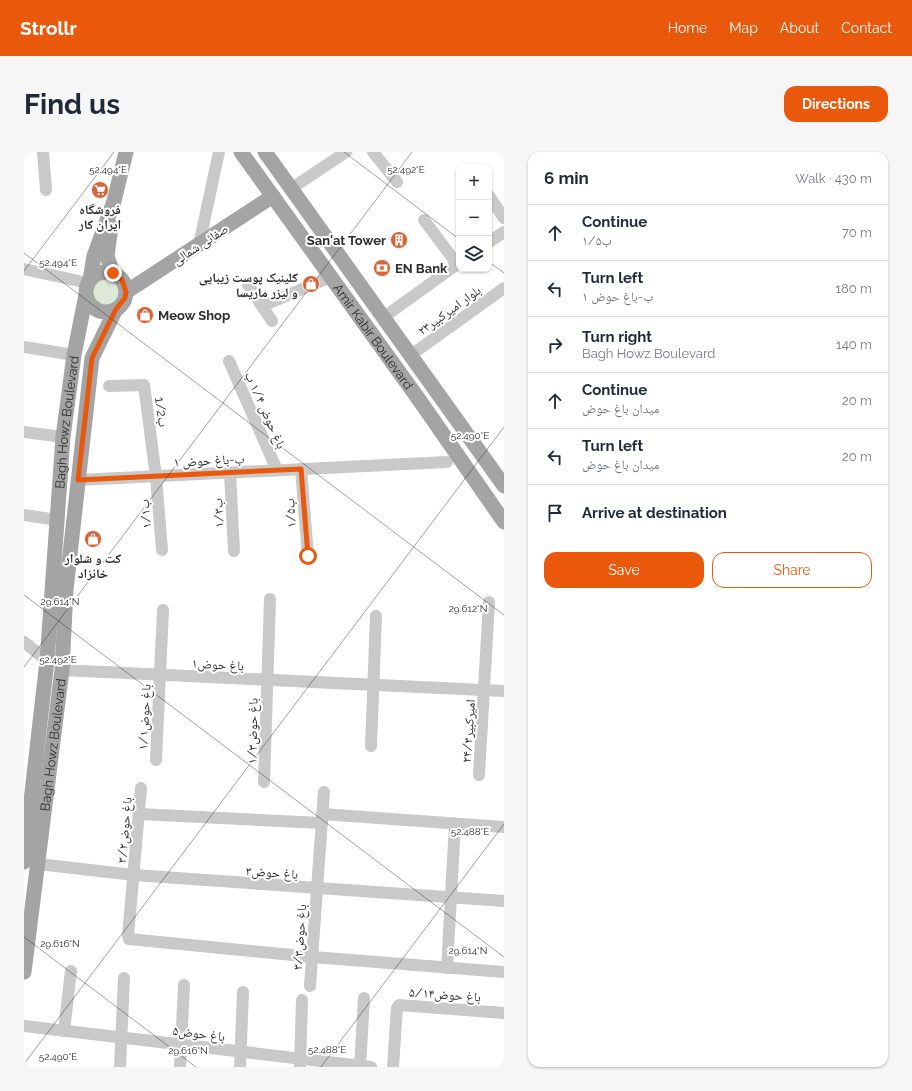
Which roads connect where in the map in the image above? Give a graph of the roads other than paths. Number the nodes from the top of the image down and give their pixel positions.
1 (43, 152) edge
2 (126, 152) edge
3 (219, 152) edge
4 (241, 152) edge
5 (265, 152) edge
6 (346, 152) edge
7 (373, 152) edge
8 (397, 182) dead end
9 (292, 188) junction
10 (46, 190) dead end
11 (273, 196) junction
12 (492, 200) edge
13 (114, 201) junction
14 (504, 218) edge
15 (424, 220) dead end
16 (504, 232) edge
17 (492, 240) edge
18 (199, 244) junction
19 (456, 261) edge
20 (456, 265) edge
21 (24, 269) edge
22 (113, 273) junction
23 (331, 276) junction
24 (248, 285) dead end
25 (88, 286) junction
26 (504, 288) edge
27 (126, 292) junction
28 (262, 306) junction
29 (116, 309) junction
30 (384, 318) junction
31 (272, 321) dead end
32 (24, 347) edge
33 (74, 355) junction
34 (411, 355) junction
35 (229, 361) dead end
36 (109, 386) dead end
37 (442, 398) junction
38 (425, 409) junction
39 (24, 432) edge
40 (63, 437) junction
41 (447, 462) dead end
42 (301, 469) junction
43 (277, 470) junction
44 (230, 473) junction
45 (156, 477) junction
46 (78, 480) junction
47 (504, 486) edge
48 (24, 515) edge
49 (57, 520) junction
50 (504, 522) edge
51 (162, 550) dead end
52 (234, 551) dead end
53 (308, 556) dead end
54 (58, 597) junction
55 (270, 599) dead end
56 (488, 602) dead end
57 (163, 610) dead end
58 (376, 616) dead end
59 (24, 642) edge
60 (47, 661) junction
61 (62, 670) junction
62 (160, 675) junction
63 (267, 680) junction
64 (373, 686) junction
65 (485, 690) junction
66 (504, 691) edge
67 (371, 746) dead end
68 (156, 760) dead end
69 (479, 775) dead end
70 (264, 782) dead end
71 (141, 788) dead end
72 (324, 792) dead end
73 (139, 814) junction
74 (322, 818) junction
75 (455, 824) junction
76 (504, 827) edge
77 (28, 855) edge
78 (134, 875) junction
79 (316, 889) junction
80 (450, 898) junction
81 (504, 901) edge
82 (25, 954) edge
83 (312, 957) junction
84 (447, 968) junction
85 (71, 971) dead end
86 (24, 972) edge
87 (504, 972) edge
88 (124, 978) dead end
89 (184, 985) dead end
90 (310, 986) dead end
91 (243, 992) dead end
92 (364, 998) dead end
93 (302, 1000) dead end
94 (504, 1013) edge
95 (24, 1026) edge
96 (64, 1031) junction
97 (121, 1038) junction
98 (181, 1045) junction
99 (241, 1052) junction
100 (300, 1063) edge
101 (120, 1067) edge
102 (180, 1067) edge
103 (240, 1067) edge
104 (364, 1067) edge
105 (393, 1067) edge

1 - 10 street
2 - 13 main road, Bagh Howz Boulevard
3 - 18 street
4 - 11 main road, Amir Kabir Boulevard
5 - 9 main road, Amir Kabir Boulevard
6 - 9 street
7 - 8 street
9 - 30 main road, Amir Kabir Boulevard
11 - 18 main road, صفائی شمالی
11 - 23 main road, Amir Kabir Boulevard
12 - 14 street
13 - 22 main road, Bagh Howz Boulevard
13 - 25 main road, Bagh Howz Boulevard
15 - 19 street
16 - 17 street
18 - 27 main road, صفائی شمالی
20 - 30 street
21 - 25 street
22 - 25 main road
22 - 27 main road
23 - 28 street
23 - 38 main road, Amir Kabir Boulevard
24 - 28 street
25 - 29 main road
25 - 33 main road, Bagh Howz Boulevard
26 - 34 street, ۲۳بلوار امیرکبیر
27 - 29 main road
28 - 31 street
29 - 46 main road, Bagh Howz Boulevard
30 - 34 main road, Amir Kabir Boulevard
32 - 33 street
33 - 40 main road, Bagh Howz Boulevard
34 - 37 main road, Amir Kabir Boulevard
35 - 43 street, باغ حوض ۱/۴ ب
36 - 45 street, 1/2ب
37 - 38 main road
37 - 47 main road, Amir Kabir Boulevard
38 - 50 main road, Amir Kabir Boulevard
39 - 40 street
40 - 49 main road, Bagh Howz Boulevard
41 - 42 street, ۱ ب-باغ حوض
42 - 43 street, ۱ ب-باغ حوض
42 - 53 street, ب۱/۵
43 - 44 street, ۱ ب-باغ حوض
44 - 45 street, ۱ ب-باغ حوض
44 - 52 street, ب۱/۳
45 - 46 street, ۱ ب-باغ حوض
45 - 51 street, ب۱/۱
46 - 54 main road, Bagh Howz Boulevard
48 - 49 street
49 - 54 main road, Bagh Howz Boulevard
54 - 60 main road, Bagh Howz Boulevard
54 - 61 main road, Bagh Howz Boulevard
55 - 63 street, باغ حوض۱/۳
56 - 65 street, امیرکبیر۲۴/۳
57 - 62 street, باغ حوض۱/۱
58 - 64 street
59 - 60 street
60 - 77 main road, Bagh Howz Boulevard
61 - 62 street, باغ حوض۱
61 - 77 main road, Bagh Howz Boulevard
62 - 63 street, باغ حوض۱
62 - 68 street, باغ حوض۱/۱
63 - 64 street, باغ حوض۱
63 - 70 street, باغ حوض۱/۳
64 - 65 street, باغ حوض۱
64 - 67 street
65 - 66 street, باغ حوض۱
65 - 69 street, امیرکبیر۲۴/۳
71 - 73 street, باغ حوض۳/۲
72 - 74 street, باغ حوض۳/۳
73 - 74 street
73 - 78 street, باغ حوض۳/۲
74 - 75 street
74 - 79 street, باغ حوض۳/۳
75 - 76 street
75 - 80 street
77 - 78 street, باغ حوض۳
77 - 82 main road, Bagh Howz Boulevard
78 - 79 street, باغ حوض۳
78 - 83 street, باغ حوض۳/۲
79 - 80 street, باغ حوض۳
79 - 83 street, باغ حوض۳/۳
80 - 81 street, باغ حوض۳
80 - 84 street
82 - 86 main road, Bagh Howz Boulevard
83 - 84 street
83 - 90 street, باغ حوض۳/۳
84 - 87 street
85 - 96 street
88 - 97 street
89 - 98 street
91 - 99 street
92 - 104 street
93 - 100 street
94 - 105 street, باغ حوض۵/۱۴
95 - 96 street, باغ حوض۵
96 - 97 street, باغ حوض۵
97 - 98 street, باغ حوض۵
97 - 101 street
98 - 99 street, باغ حوض۵
98 - 102 street
99 - 100 street, باغ حوض۵
99 - 103 street
100 - 104 street, باغ حوض۵

